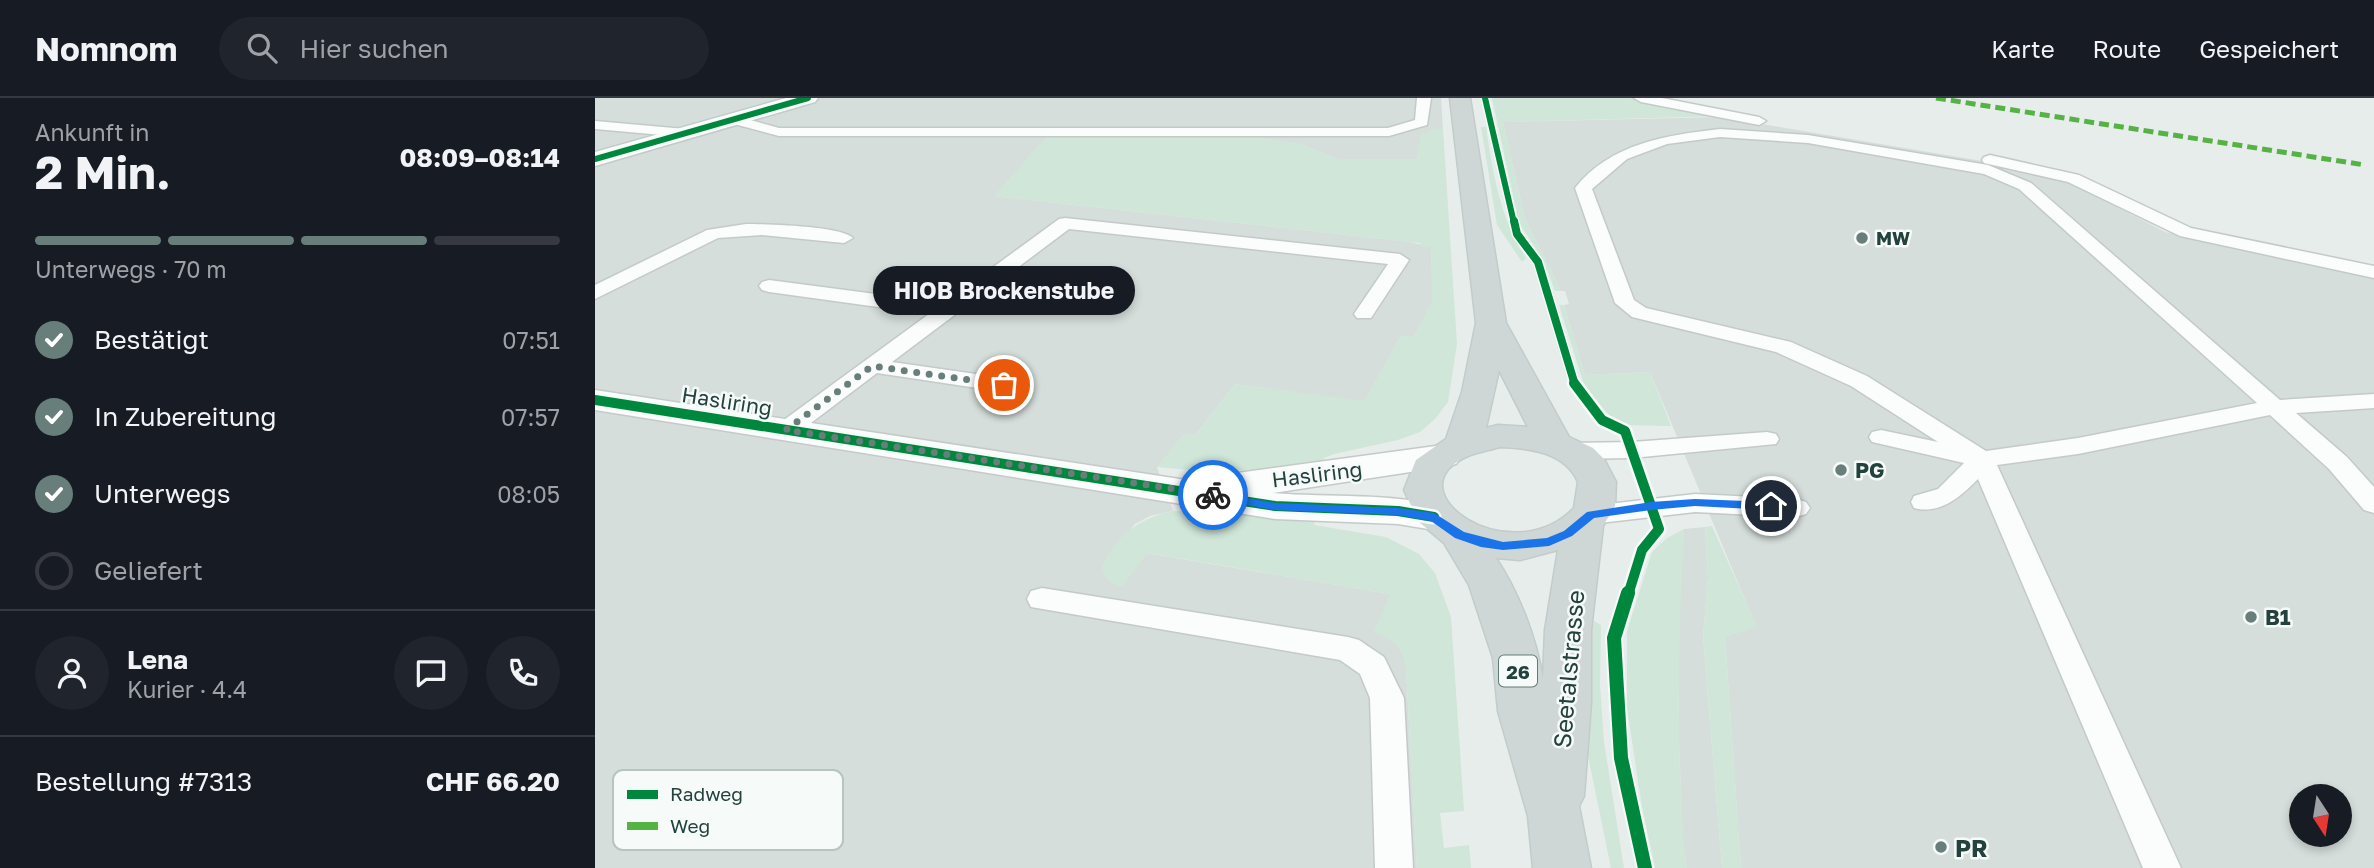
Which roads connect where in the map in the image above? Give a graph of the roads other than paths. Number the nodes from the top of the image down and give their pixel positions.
1 (809, 98) edge
2 (1424, 98) edge
3 (1459, 98) edge
4 (1641, 98) edge
5 (732, 120) junction
6 (595, 125) edge
7 (685, 132) junction
8 (595, 159) edge
9 (844, 238) dead end
10 (2374, 272) edge
11 (769, 285) dead end
12 (595, 293) edge
13 (948, 310) junction
14 (1364, 314) dead end
15 (1491, 323) junction
16 (872, 366) junction
17 (1004, 385) dead end
18 (595, 400) edge
19 (2374, 401) edge
20 (2274, 407) junction
21 (786, 430) junction
22 (1881, 436) dead end
23 (1767, 439) dead end
24 (1562, 447) junction
25 (1453, 450) junction
26 (1982, 459) junction
27 (1192, 492) junction
28 (1924, 502) dead end
29 (2374, 504) edge
30 (1796, 508) dead end
31 (1587, 519) junction
32 (1447, 526) junction
33 (1042, 599) dead end
34 (1555, 816) junction
35 (1394, 868) edge
36 (1562, 868) edge
37 (2162, 868) edge

1 - 5 street
2 - 5 lane
3 - 15 main road
4 - 10 lane
5 - 7 street
6 - 7 lane
7 - 8 street
9 - 12 lane
11 - 13 lane
13 - 14 lane
13 - 16 lane
15 - 24 main road
15 - 25 main road
16 - 17 lane
16 - 21 lane
18 - 21 street, Hasliring
19 - 20 lane
20 - 26 lane
20 - 26 lane
20 - 29 lane
21 - 27 street, Hasliring
22 - 26 lane
23 - 24 lane
24 - 25 main road
24 - 31 main road
25 - 27 street, Hasliring
25 - 32 main road
26 - 28 lane
26 - 37 lane
27 - 32 street, Hasliring
30 - 31 lane
31 - 32 main road
31 - 34 main road, Seetalstrasse / 26
32 - 34 main road, Seetalstrasse / 26
33 - 35 lane
34 - 36 main road, Seetalstrasse / 26

